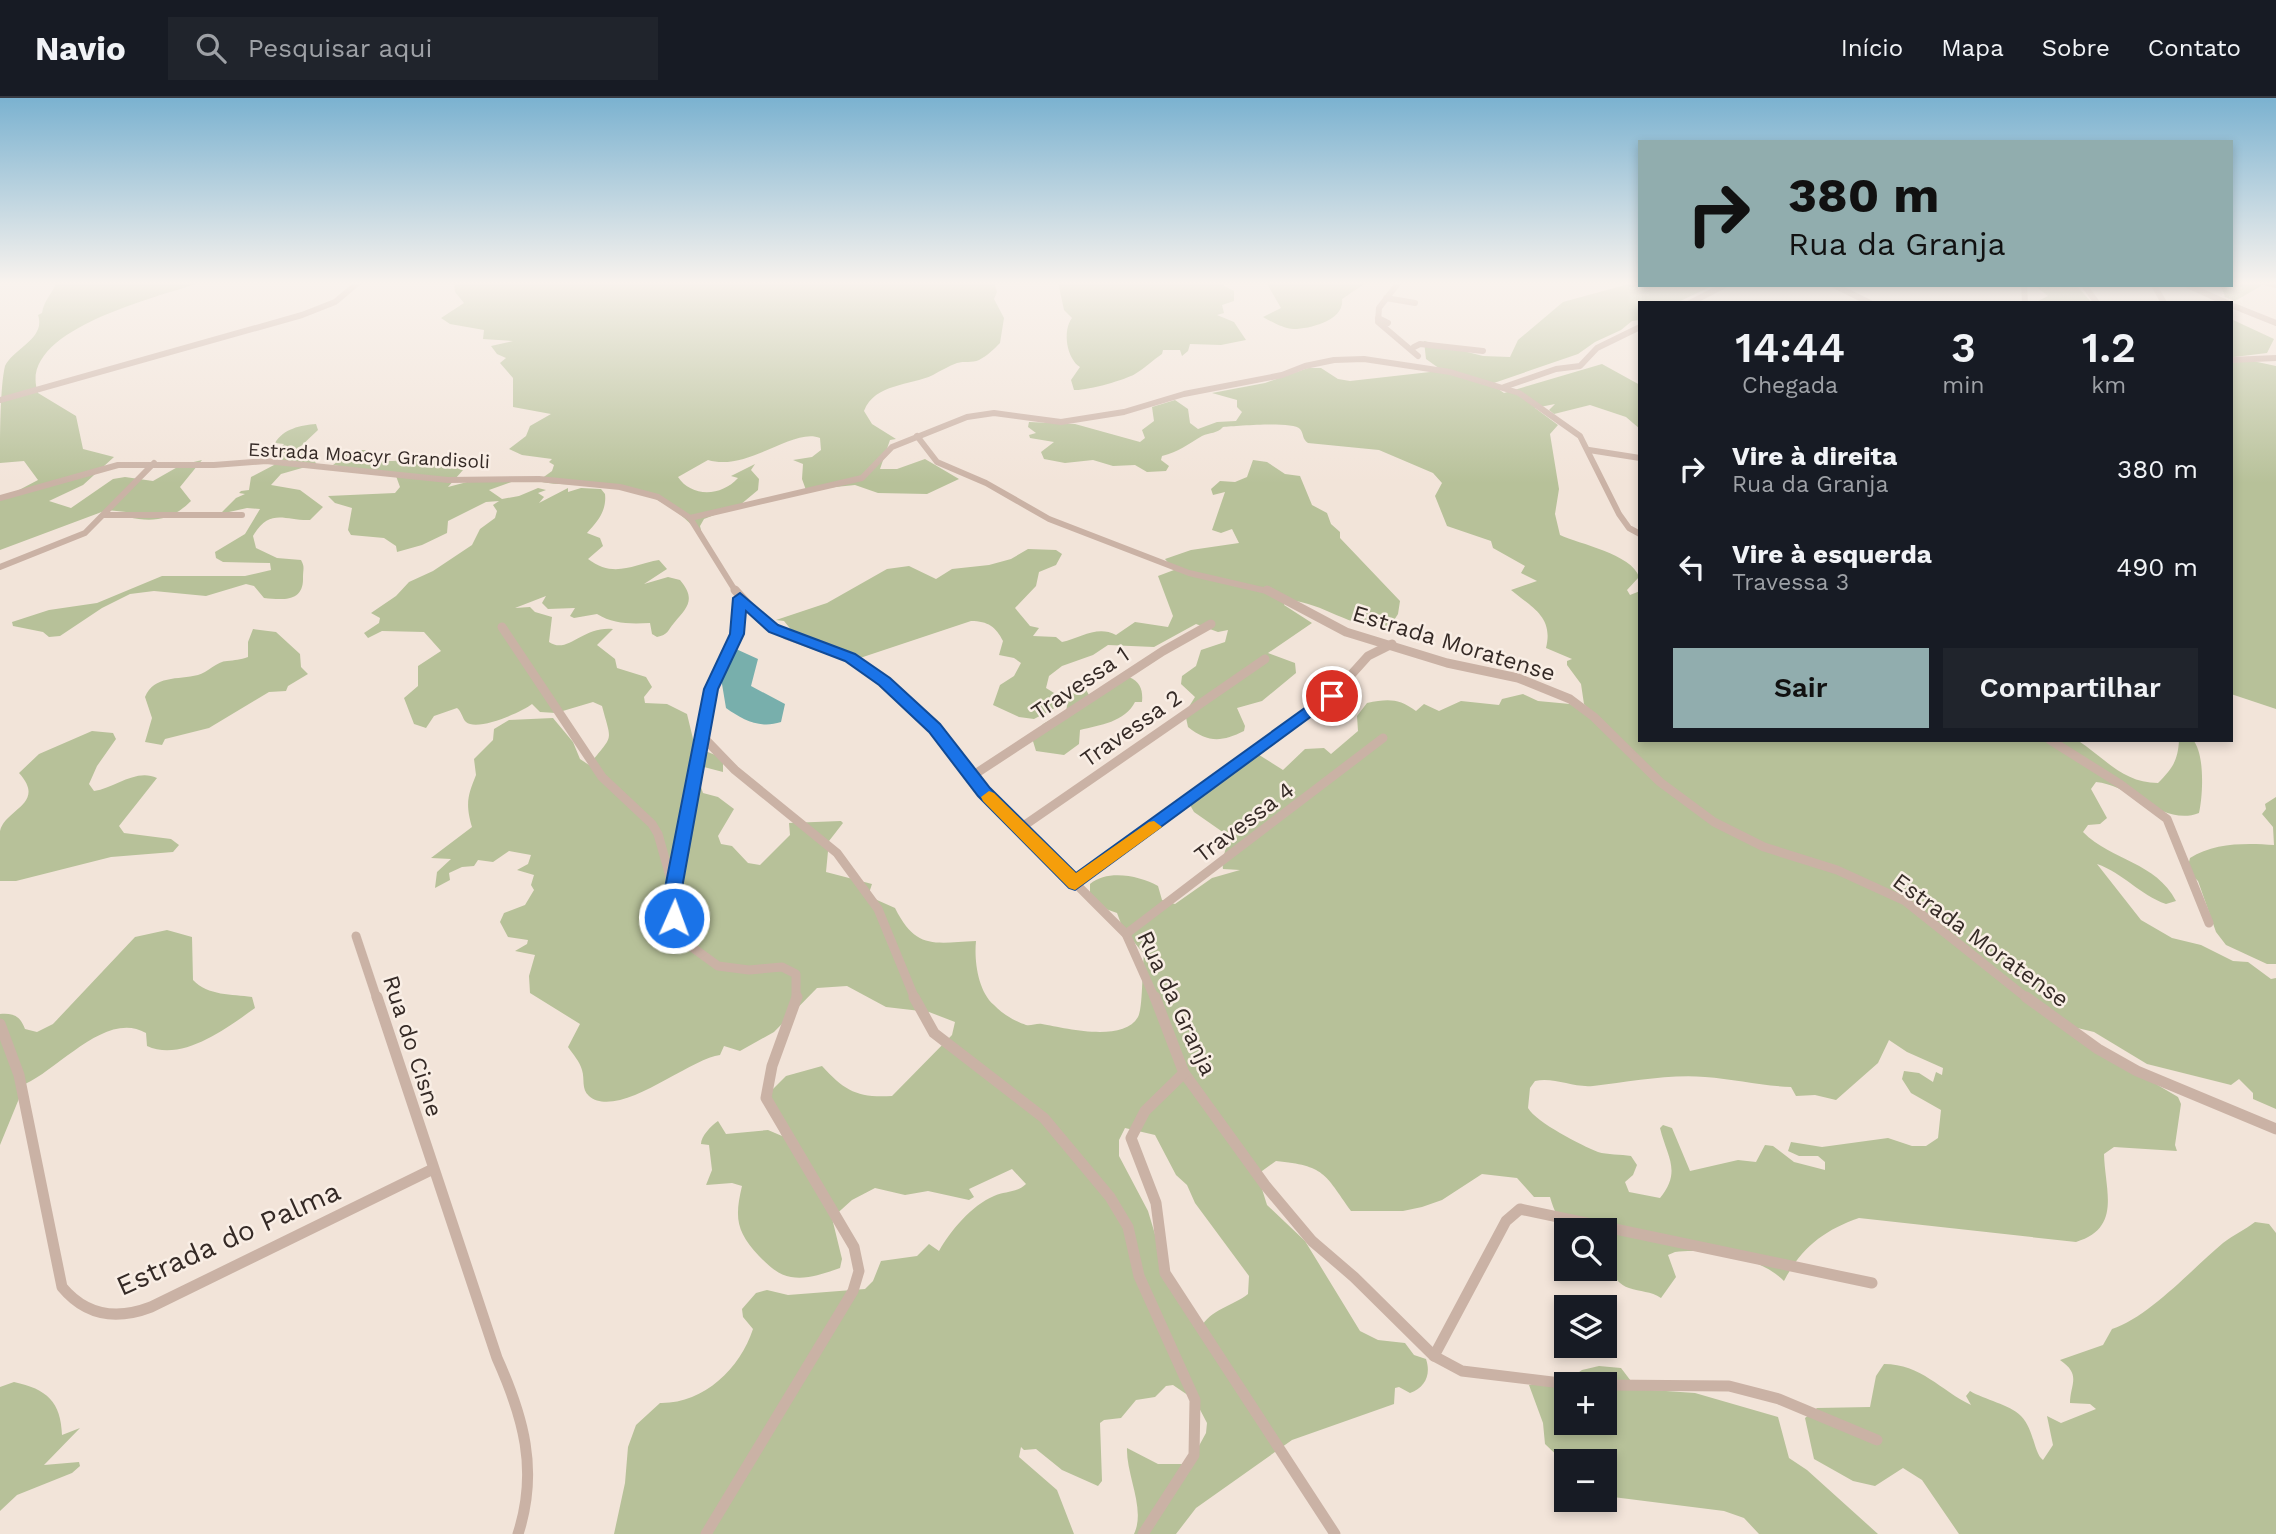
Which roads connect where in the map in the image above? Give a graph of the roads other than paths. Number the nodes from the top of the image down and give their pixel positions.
1 (179, 349) edge
2 (1415, 349) edge
3 (1465, 349) edge
4 (1596, 349) edge
5 (1483, 351) dead end
6 (1418, 356) junction
7 (2276, 358) edge
8 (2233, 360) edge
9 (1398, 361) junction
10 (1441, 370) junction
11 (1504, 387) junction
12 (0, 400) edge
13 (917, 436) junction
14 (1589, 450) junction
15 (1638, 458) edge
16 (154, 463) junction
17 (0, 498) edge
18 (103, 515) junction
19 (242, 515) dead end
20 (691, 518) junction
21 (1638, 533) edge
22 (0, 567) edge
23 (740, 598) junction
24 (1211, 624) dead end
25 (502, 627) dead end
26 (1392, 645) junction
27 (1265, 660) dead end
28 (702, 736) junction
29 (1383, 738) dead end
30 (2053, 742) edge
31 (972, 776) junction
32 (1019, 829) junction
33 (1075, 883) junction
34 (674, 888) junction
35 (2209, 923) dead end
36 (1126, 934) junction
37 (356, 936) dead end
38 (0, 1024) edge
39 (1184, 1073) junction
40 (2276, 1129) edge
41 (433, 1169) junction
42 (1872, 1283) dead end
43 (1434, 1356) junction
44 (1554, 1382) edge
45 (1617, 1385) edge
46 (1877, 1440) dead end
47 (518, 1534) edge
48 (706, 1534) edge
49 (1143, 1534) edge
50 (1335, 1534) edge

1 - 12 street
2 - 6 street
3 - 5 street
4 - 11 street
6 - 9 street
6 - 10 street
7 - 8 street
9 - 10 street
9 - 13 street
10 - 11 street
11 - 14 street
13 - 20 street
13 - 26 street, Estrada Moratense
14 - 15 street
14 - 21 street
16 - 17 street, Estrada Moacyr Grandisoli
16 - 18 street
16 - 20 street, Estrada Moacyr Grandisoli
18 - 19 street
18 - 22 street
20 - 23 street, Rua da Granja
23 - 28 street
23 - 31 street, Rua da Granja
24 - 31 street, Travessa 1
25 - 34 street
26 - 33 street
26 - 40 street, Estrada Moratense
27 - 32 street, Travessa 2
28 - 34 street
28 - 49 street
29 - 36 street, Travessa 4
30 - 35 street
31 - 32 street, Rua da Granja
32 - 33 street, Rua da Granja
33 - 36 street, Rua da Granja
34 - 48 street
36 - 39 street, Rua da Granja
37 - 41 street, Rua do Cisne
38 - 41 street, Estrada do Palma
39 - 43 street, Rua da Granja
39 - 50 street
41 - 47 street, Rua do Cisne
42 - 43 street
43 - 44 street, Rua da Granja
45 - 46 street

